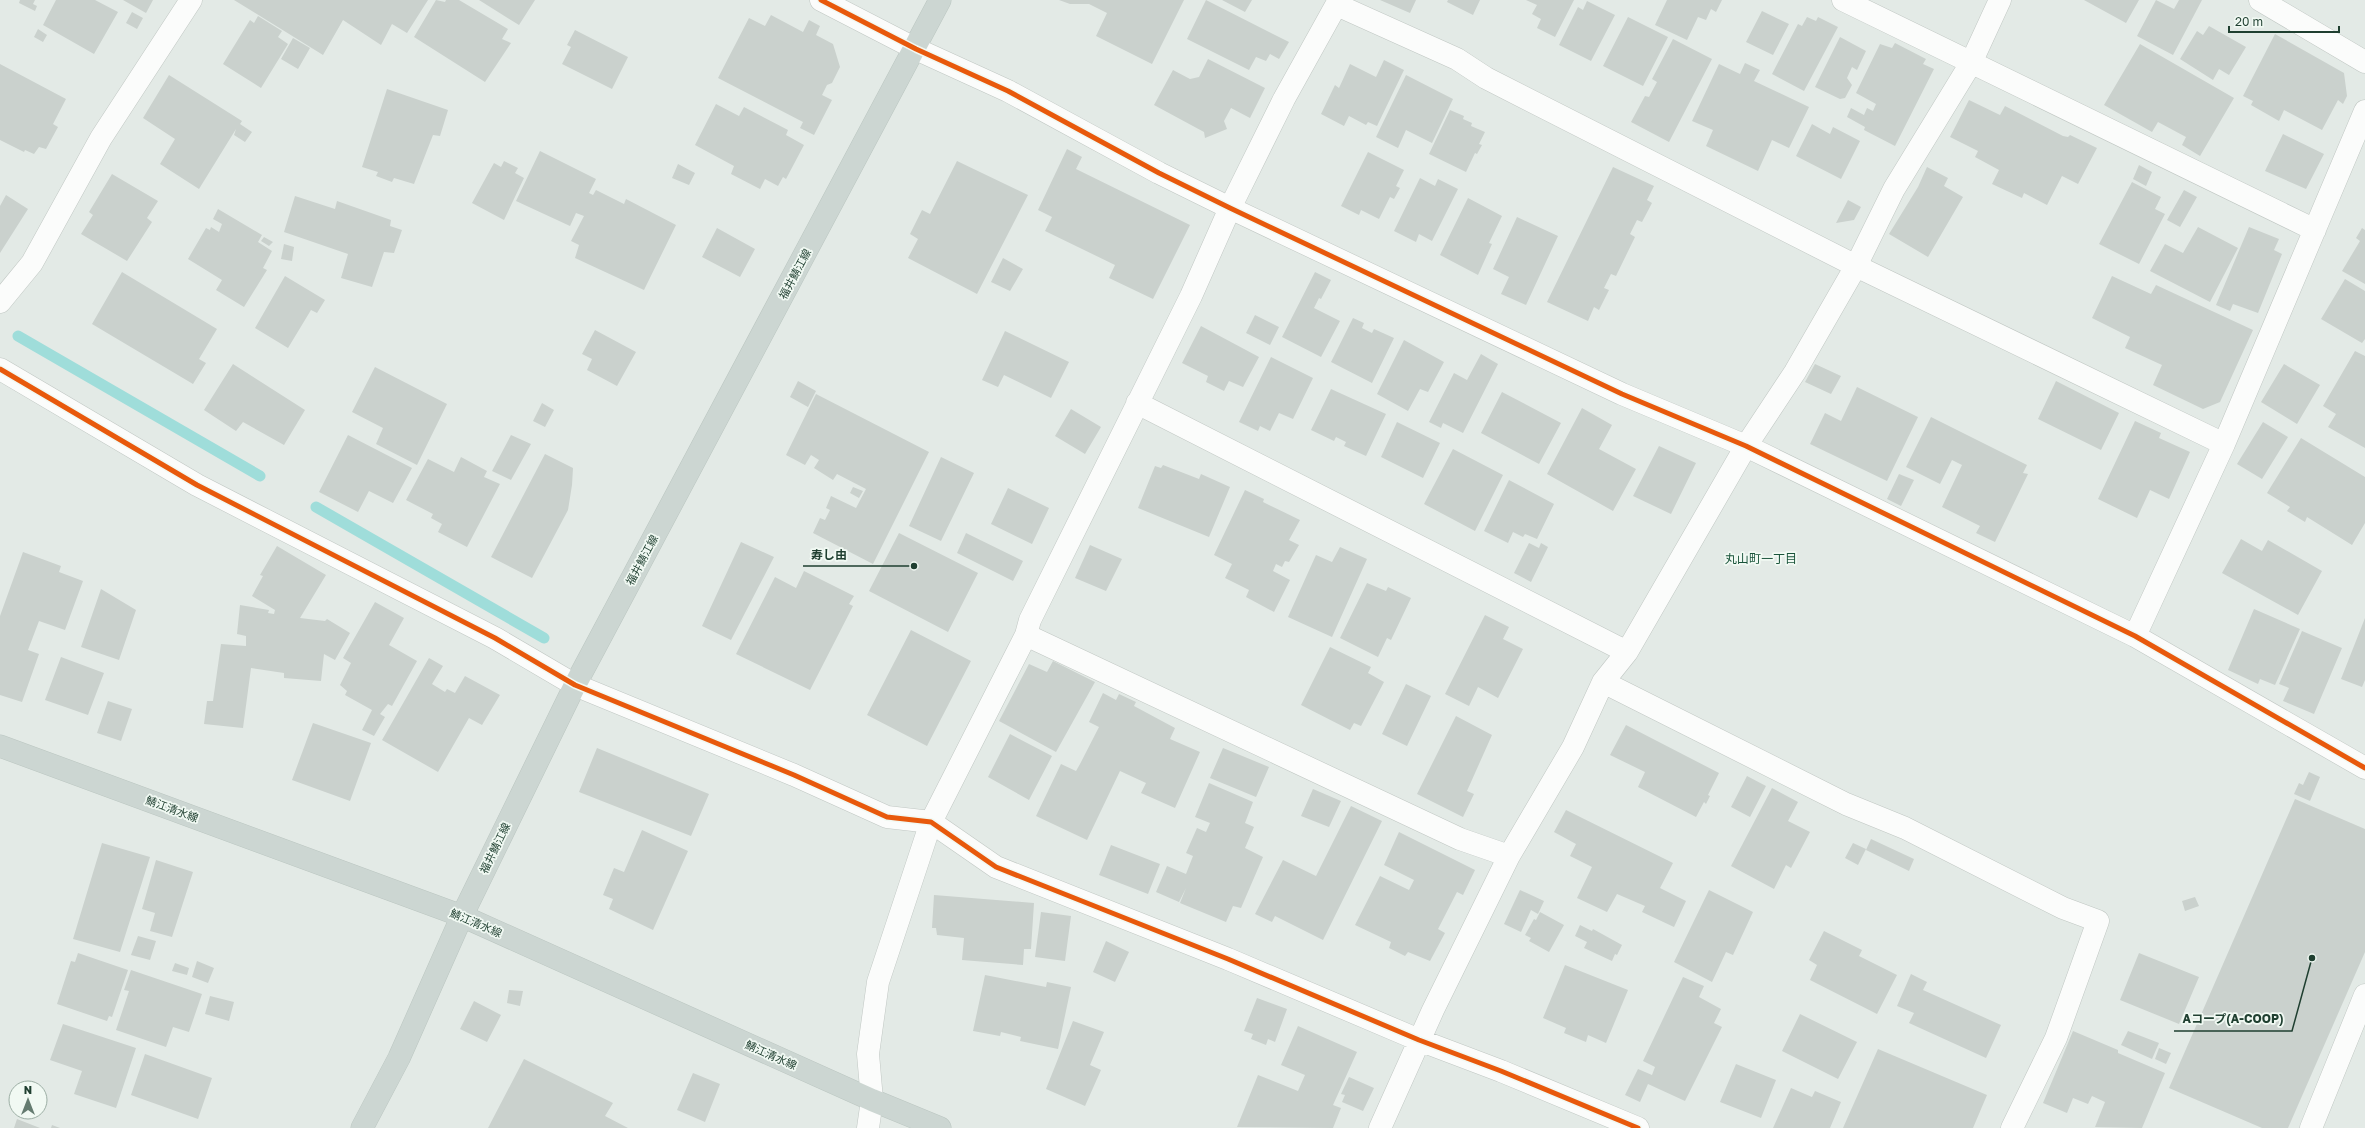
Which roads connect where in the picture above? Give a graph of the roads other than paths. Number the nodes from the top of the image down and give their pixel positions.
1 (190, 0) edge
2 (821, 0) edge
3 (940, 0) edge
4 (1843, 0) edge
5 (2000, 0) edge
6 (2260, 0) edge
7 (1338, 2) edge
8 (916, 49) junction
9 (2365, 62) edge
10 (1971, 63) junction
11 (2365, 112) edge
12 (1230, 208) junction
13 (2315, 230) junction
14 (1856, 266) junction
15 (0, 302) edge
16 (0, 369) edge
17 (1137, 403) junction
18 (2224, 444) junction
19 (1746, 446) junction
20 (1026, 635) junction
21 (2135, 636) junction
22 (1627, 652) junction
23 (1603, 682) junction
24 (575, 685) junction
25 (0, 746) edge
26 (2365, 768) edge
27 (931, 822) junction
28 (1509, 856) junction
29 (462, 916) junction
30 (2365, 995) edge
31 (1419, 1040) junction
32 (872, 1100) junction
33 (362, 1128) edge
34 (868, 1128) edge
35 (940, 1128) edge
36 (1380, 1128) edge
37 (1638, 1128) edge
38 (2012, 1128) edge
39 (2310, 1128) edge

1 - 15 street
2 - 8 street
3 - 8 main road, 福井鯖江線
4 - 10 street
5 - 10 street
6 - 9 street
7 - 12 street
7 - 14 street
8 - 12 street
8 - 24 main road, 福井鯖江線
10 - 13 street
10 - 14 street
11 - 13 street
12 - 17 street
12 - 19 street
13 - 18 street
14 - 18 street
14 - 19 street
16 - 24 street
17 - 20 street
17 - 22 street
18 - 21 street
19 - 21 street
19 - 22 street
20 - 27 street
20 - 28 street
21 - 26 street
22 - 23 street
23 - 28 street
23 - 38 street
24 - 27 street
24 - 29 main road, 福井鯖江線
25 - 29 main road, 鯖江清水線
27 - 31 street
27 - 32 street
28 - 31 street
29 - 32 main road, 鯖江清水線
29 - 33 main road, 福井鯖江線
30 - 39 street
31 - 36 street
31 - 37 street
32 - 34 street
32 - 35 main road, 鯖江清水線

